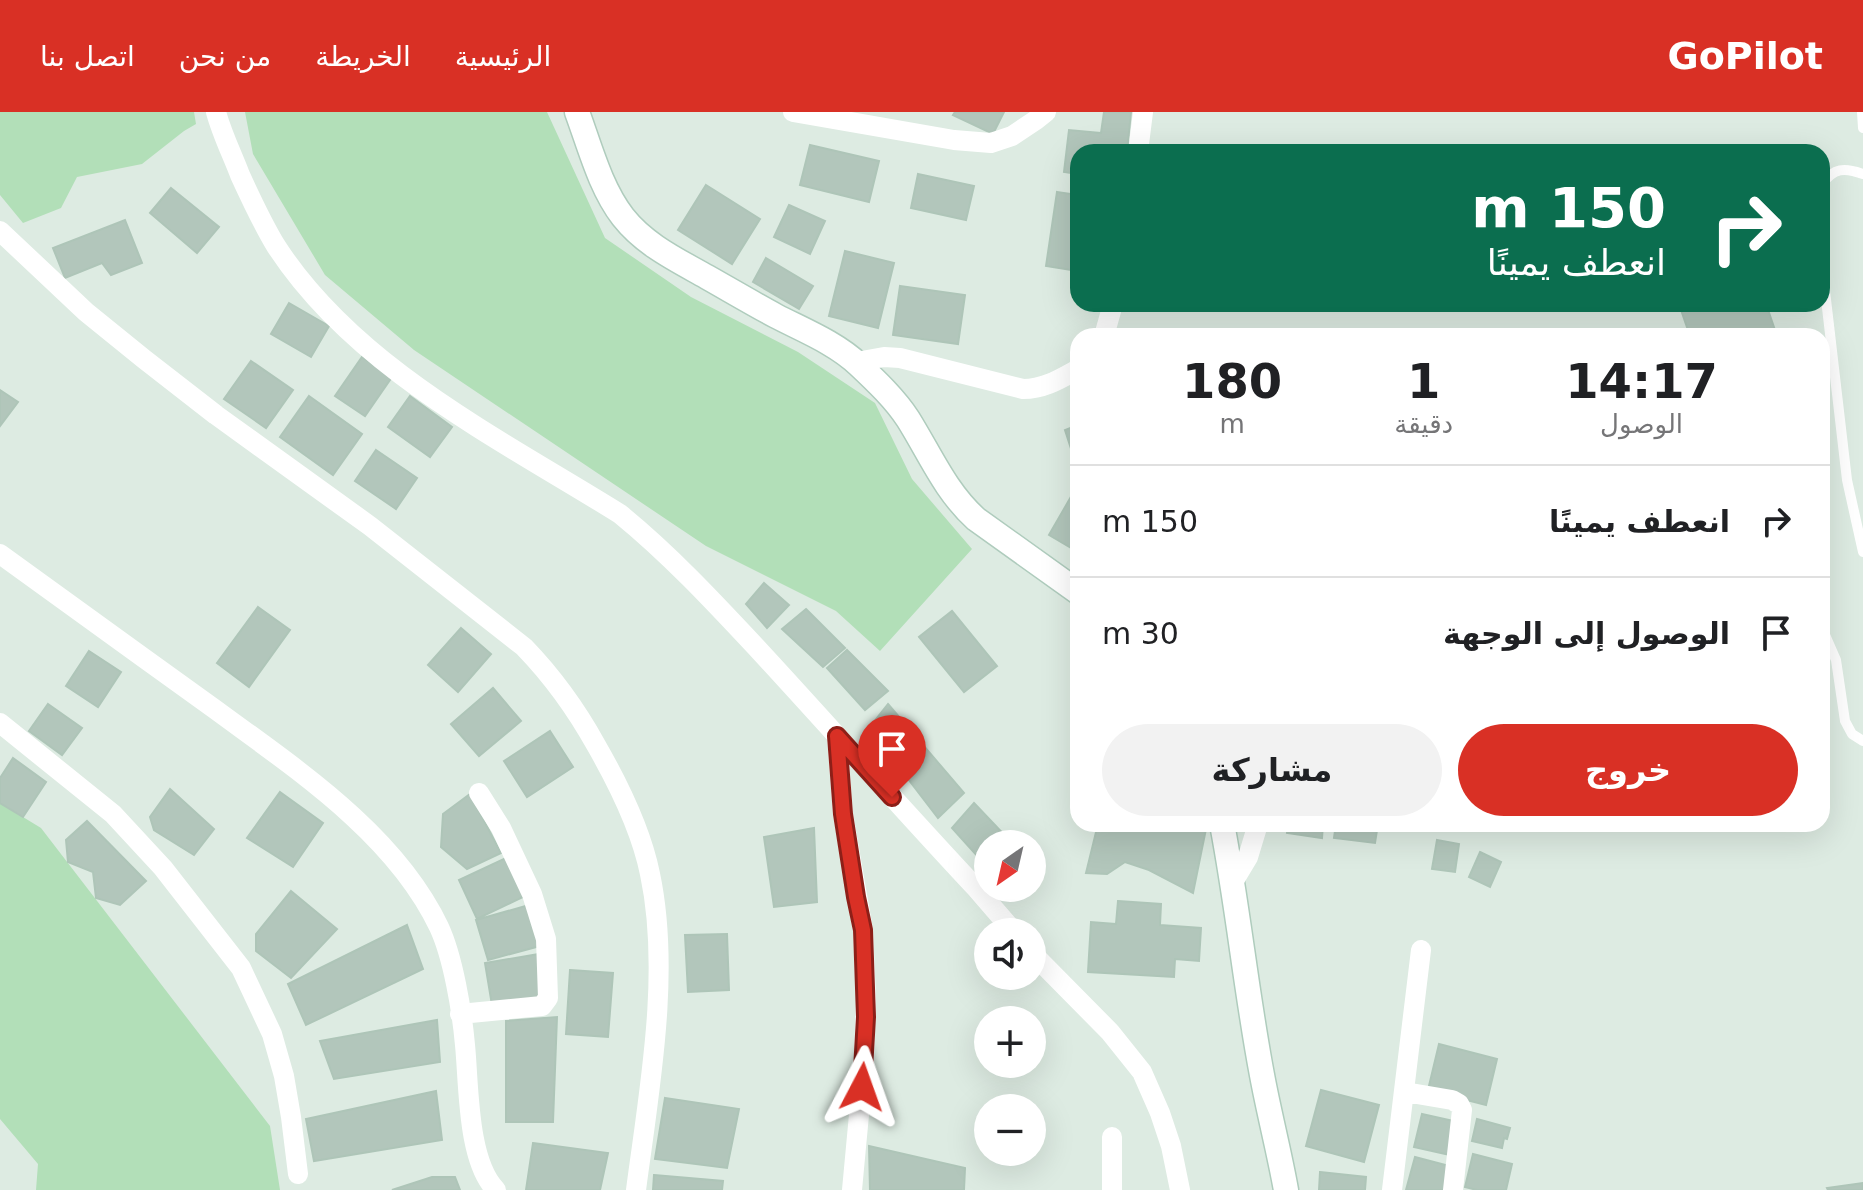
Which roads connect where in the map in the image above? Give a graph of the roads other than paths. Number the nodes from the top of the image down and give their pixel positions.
1 (216, 112) edge
2 (577, 112) edge
3 (793, 112) edge
4 (1046, 112) edge
5 (1143, 112) edge
6 (1862, 112) edge
7 (1863, 128) edge
8 (1139, 144) edge
9 (1830, 174) edge
10 (1863, 174) edge
11 (0, 231) edge
12 (1830, 334) edge
13 (856, 362) junction
14 (1070, 373) edge
15 (1863, 552) edge
16 (0, 554) edge
17 (1070, 586) edge
18 (1830, 646) edge
19 (0, 723) edge
20 (837, 736) junction
21 (1863, 741) edge
22 (479, 793) dead end
23 (1224, 832) edge
24 (1256, 832) edge
25 (1233, 882) junction
26 (1001, 918) edge
27 (1421, 950) dead end
28 (1046, 967) edge
29 (460, 1014) junction
30 (1405, 1092) junction
31 (1112, 1137) dead end
32 (298, 1174) dead end
33 (496, 1190) edge
34 (636, 1190) edge
35 (852, 1190) edge
36 (1112, 1190) edge
37 (1180, 1190) edge
38 (1286, 1190) edge
39 (1392, 1190) edge
40 (1453, 1190) edge

1 - 20 street
2 - 13 street
3 - 4 street
5 - 8 street
6 - 7 lane
9 - 10 lane
11 - 34 street
12 - 15 lane
13 - 14 street
13 - 17 street
16 - 29 street
18 - 21 lane
19 - 32 street
20 - 26 street
20 - 35 street
22 - 29 street
23 - 25 street
24 - 25 street
25 - 38 street
27 - 30 street
28 - 37 street
29 - 33 street
30 - 39 street
30 - 40 street
31 - 36 street

